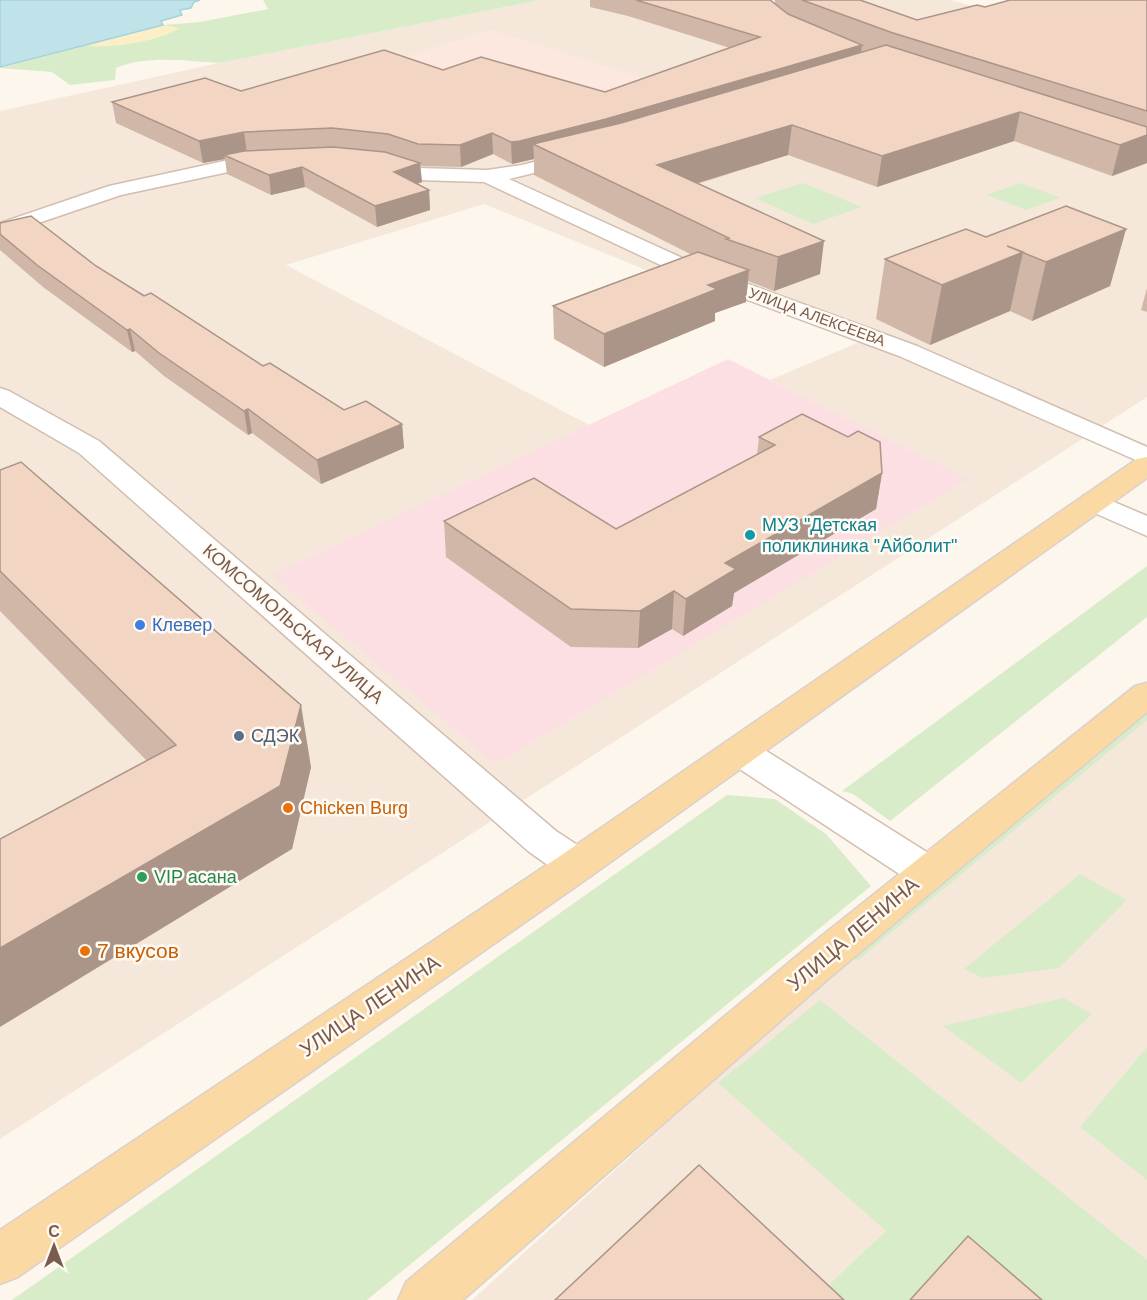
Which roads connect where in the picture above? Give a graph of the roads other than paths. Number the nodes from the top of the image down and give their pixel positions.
1 (594, 153) edge
2 (291, 160) edge
3 (357, 160) edge
4 (487, 176) junction
5 (0, 230) edge
6 (0, 396) edge
7 (1147, 457) edge
8 (1147, 465) edge
9 (1093, 502) junction
10 (1147, 527) edge
11 (1147, 694) edge
12 (739, 751) junction
13 (577, 865) junction
14 (927, 872) junction
15 (0, 1259) edge
16 (424, 1300) edge

1 - 4 street, УЛИЦА АЛЕКСЕЕВА
2 - 5 street
3 - 4 street, УЛИЦА АЛЕКСЕЕВА
4 - 7 street, УЛИЦА АЛЕКСЕЕВА
6 - 13 street, КОМСОМОЛЬСКАЯ УЛИЦА
8 - 9 main road, УЛИЦА ЛЕНИНА
9 - 10 street
9 - 12 main road, УЛИЦА ЛЕНИНА
11 - 14 main road, УЛИЦА ЛЕНИНА
12 - 13 main road, УЛИЦА ЛЕНИНА
12 - 14 street, УЛИЦА ЛЕНИНА
13 - 15 main road, УЛИЦА ЛЕНИНА
14 - 16 main road, УЛИЦА ЛЕНИНА

